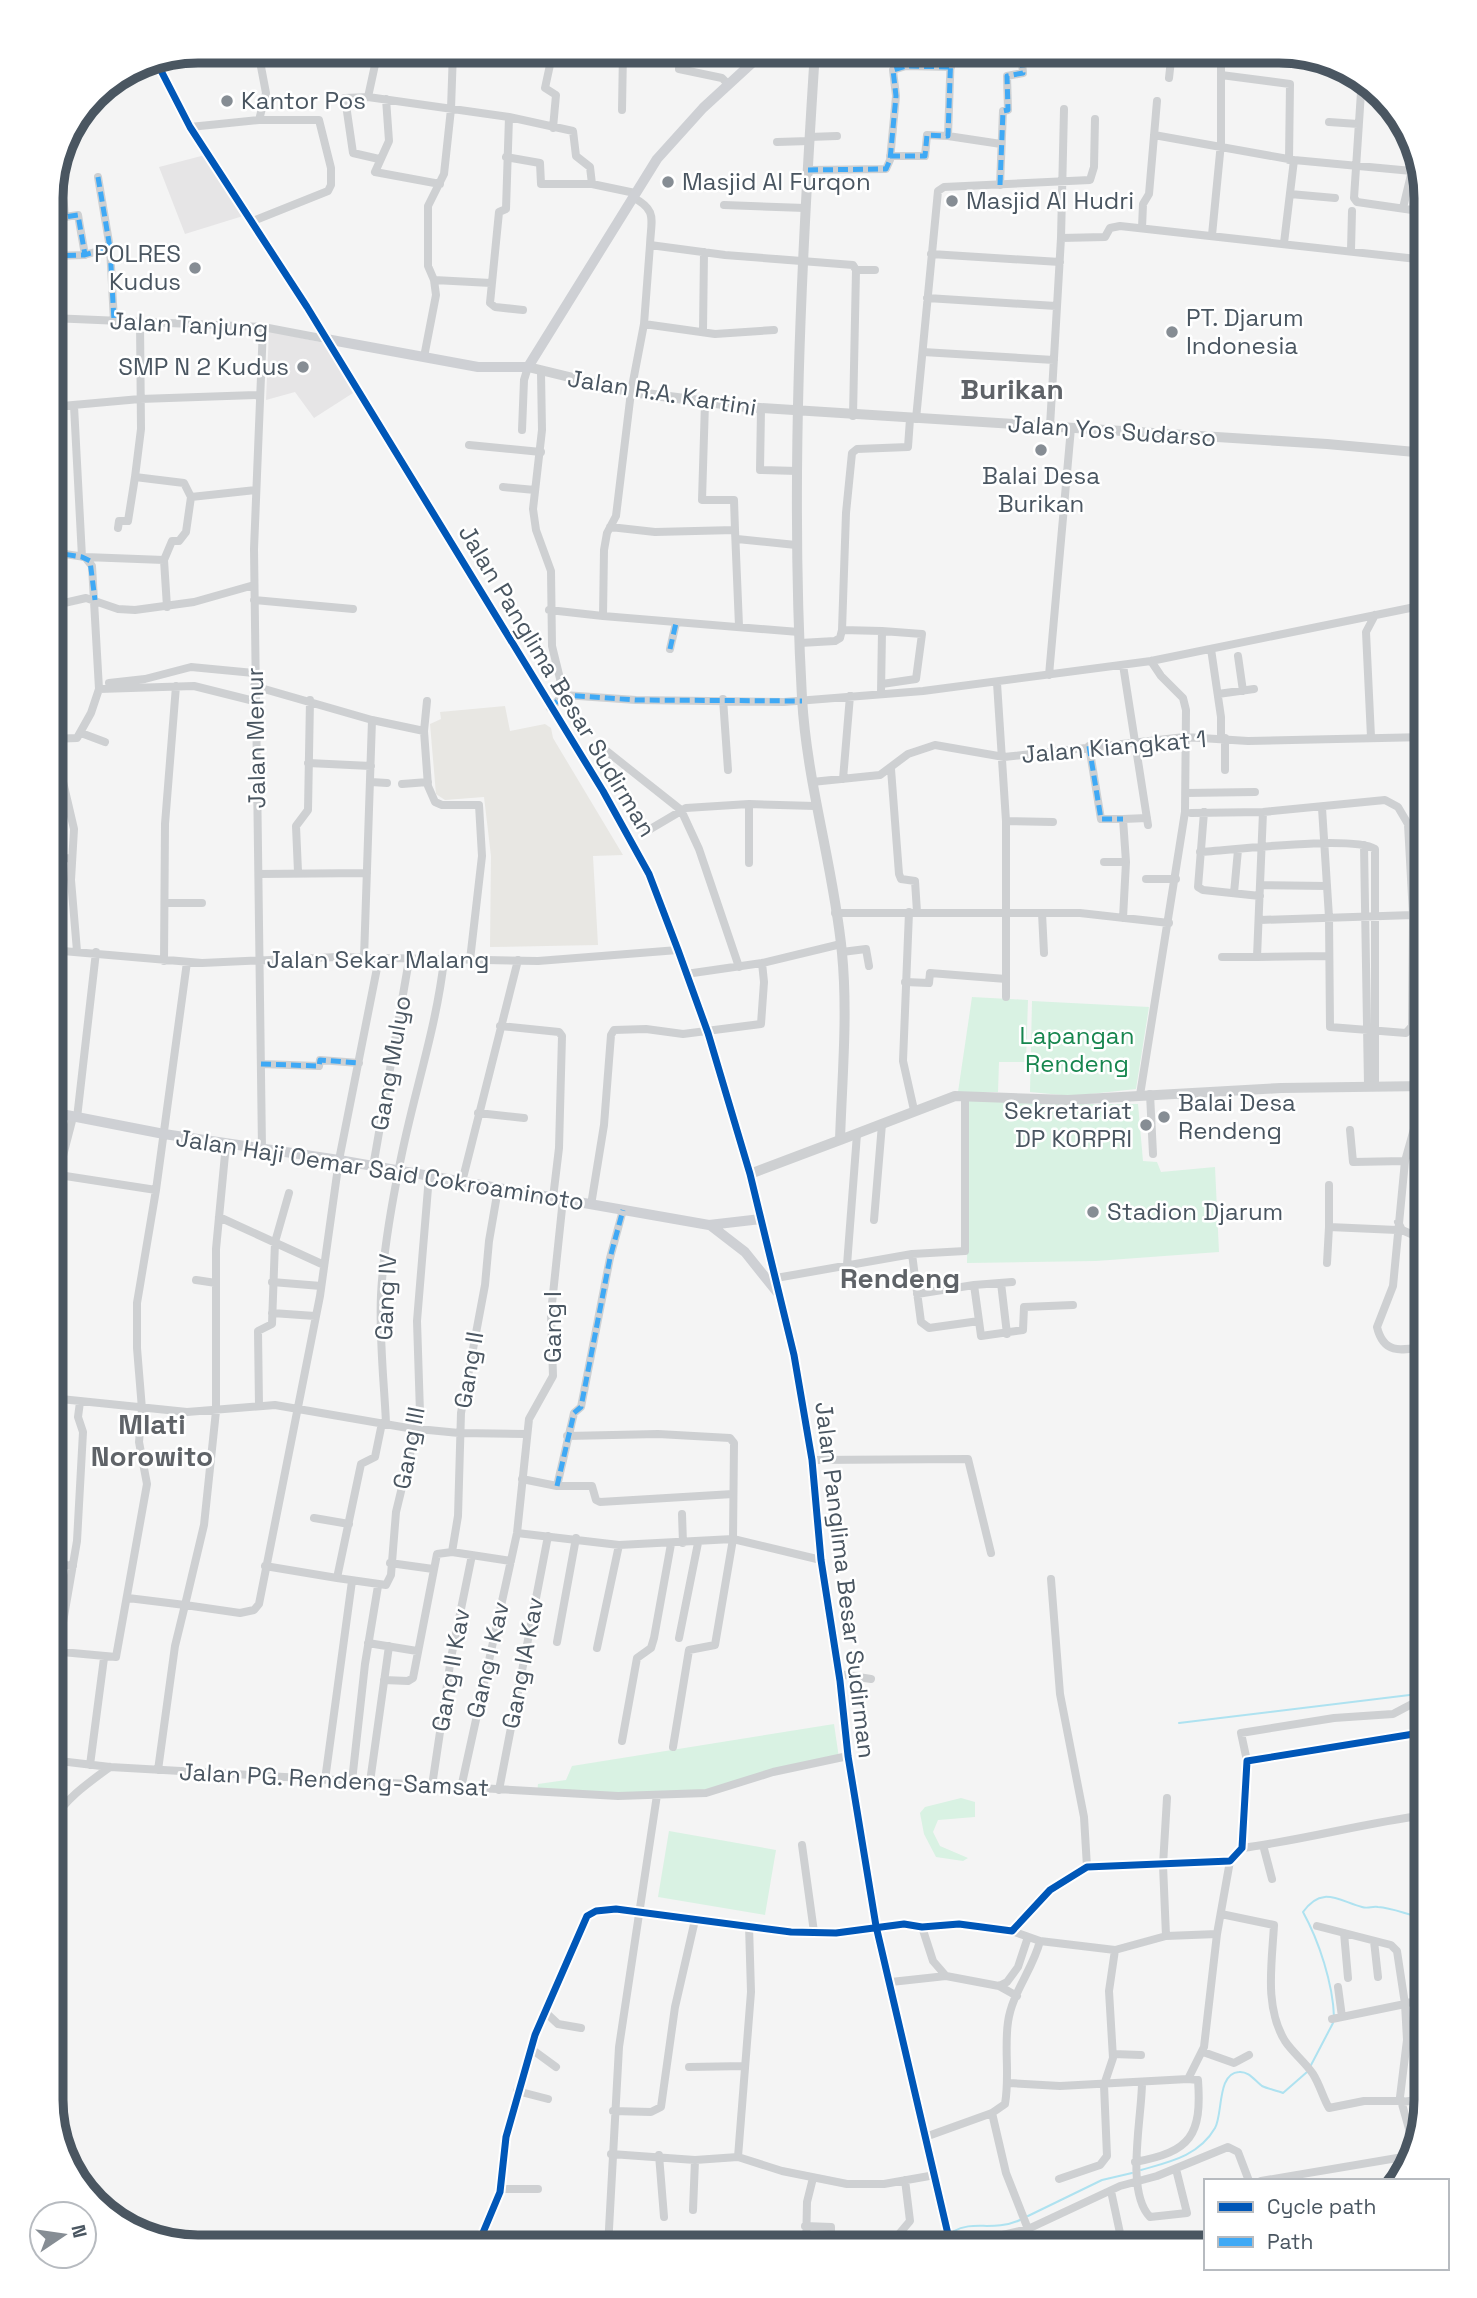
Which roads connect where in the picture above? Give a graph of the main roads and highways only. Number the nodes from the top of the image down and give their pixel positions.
1 (752, 63) edge
2 (160, 69) edge
3 (326, 339) junction
4 (63, 1115) edge
5 (761, 1219) junction
6 (709, 1225) junction
7 (781, 1297) junction
8 (948, 2235) edge

1 - 3 main road
2 - 3 main road, Jalan Panglima Besar Sudirman
3 - 5 main road, Jalan Panglima Besar Sudirman
4 - 6 main road, Jalan Haji Oemar Said Cokroaminoto
5 - 6 main road
5 - 7 main road, Jalan Panglima Besar Sudirman
6 - 7 main road
7 - 8 main road, Jalan Panglima Besar Sudirman

